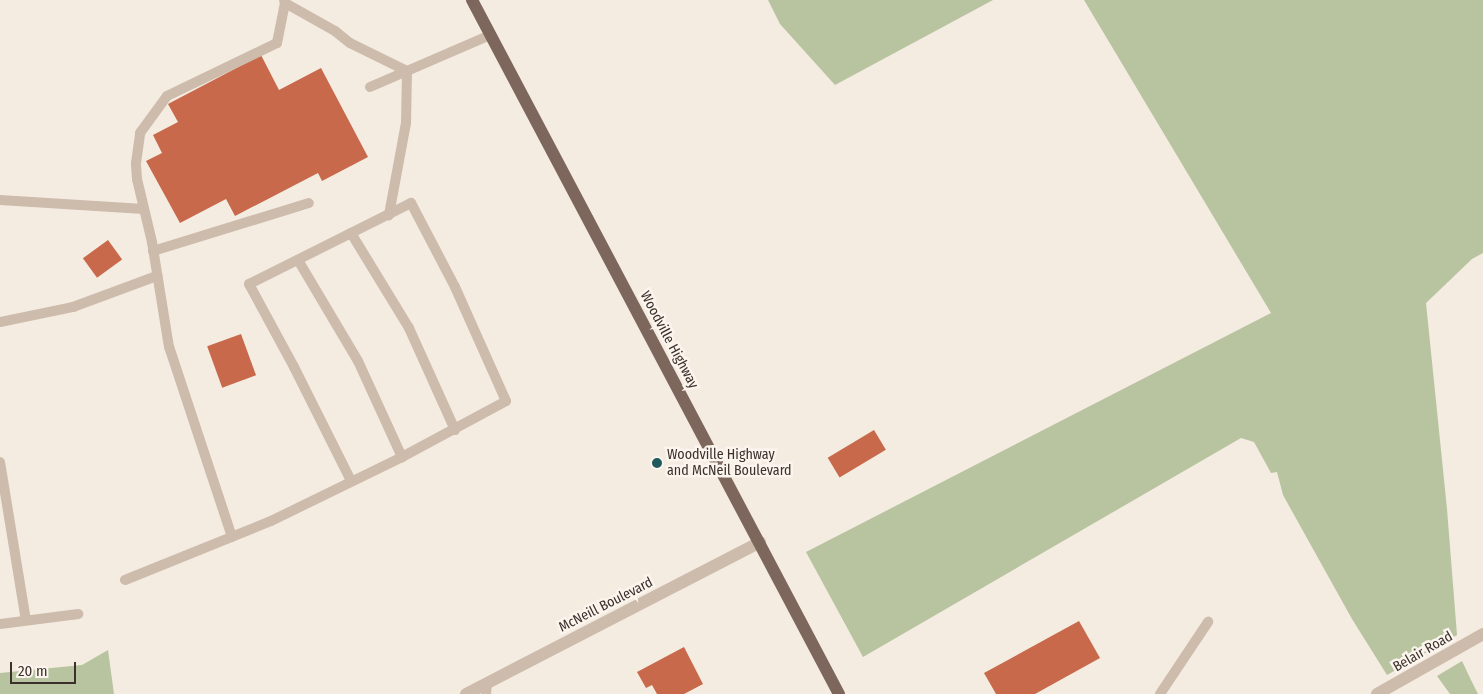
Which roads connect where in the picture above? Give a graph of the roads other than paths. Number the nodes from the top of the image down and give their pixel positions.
1 (472, 0) edge
2 (284, 2) edge
3 (490, 35) junction
4 (407, 71) junction
5 (370, 87) dead end
6 (0, 200) edge
7 (309, 203) dead end
8 (144, 209) junction
9 (389, 215) junction
10 (352, 233) junction
11 (153, 251) junction
12 (298, 260) junction
13 (157, 276) junction
14 (0, 322) edge
15 (456, 430) junction
16 (402, 457) junction
17 (0, 468) edge
18 (351, 481) junction
19 (232, 537) junction
20 (760, 542) junction
21 (124, 580) dead end
22 (78, 614) dead end
23 (26, 620) junction
24 (1208, 622) dead end
25 (0, 624) edge
26 (1483, 634) edge
27 (487, 689) edge
28 (466, 694) edge
29 (838, 694) edge
30 (1160, 694) edge
31 (1377, 694) edge

1 - 3 main road, Woodville Highway
2 - 4 lane
2 - 8 lane
3 - 4 lane
3 - 20 main road, Woodville Highway
4 - 5 lane
4 - 9 lane
6 - 8 lane
7 - 11 lane
8 - 11 lane
9 - 10 lane
9 - 15 lane
10 - 12 lane
10 - 15 lane
11 - 13 lane
12 - 16 lane
12 - 18 lane
13 - 14 lane
13 - 19 lane
15 - 16 lane
16 - 18 lane
17 - 23 lane
18 - 19 lane
19 - 21 lane
20 - 27 street, McNeill Boulevard
20 - 29 main road, Woodville Highway
22 - 23 lane
23 - 25 lane
24 - 30 lane
26 - 31 street, Belair Road
27 - 28 street, McNeill Boulevard

